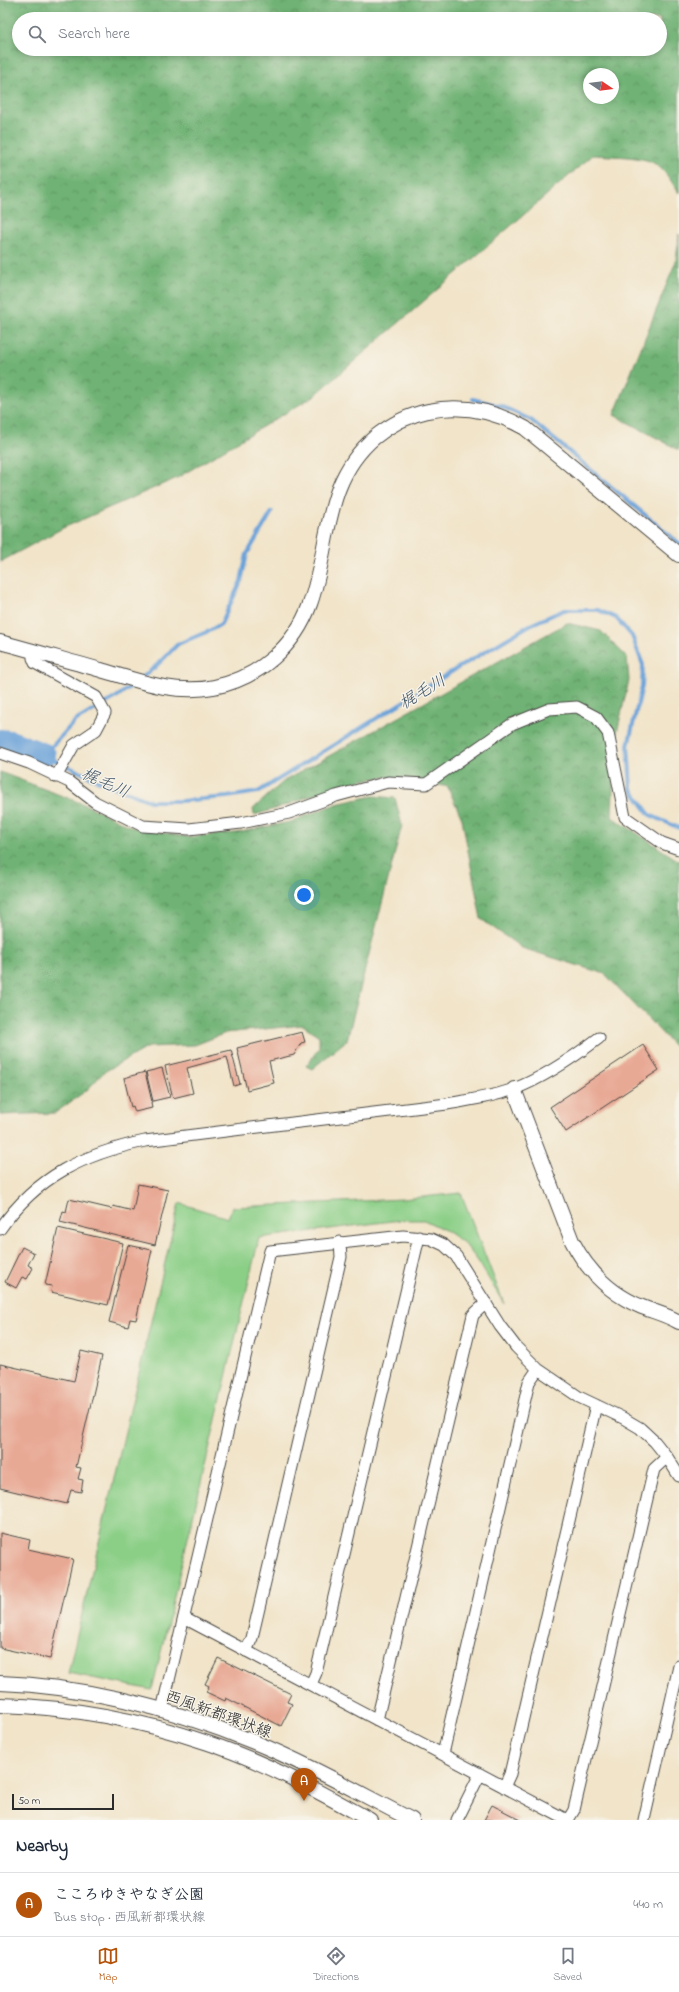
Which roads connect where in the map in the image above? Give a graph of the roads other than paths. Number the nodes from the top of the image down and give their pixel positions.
1 (679, 555) edge
2 (0, 642) edge
3 (33, 651) junction
4 (0, 753) edge
5 (58, 773) junction
6 (679, 849) edge
7 (599, 1038) dead end
8 (514, 1089) junction
9 (0, 1229) edge
10 (419, 1237) junction
11 (340, 1242) junction
12 (486, 1303) junction
13 (679, 1322) edge
14 (538, 1369) junction
15 (596, 1405) junction
16 (668, 1457) junction
17 (679, 1476) edge
18 (184, 1618) junction
19 (246, 1651) junction
20 (679, 1666) edge
21 (0, 1683) edge
22 (311, 1684) junction
23 (0, 1705) edge
24 (162, 1710) junction
25 (377, 1720) junction
26 (443, 1754) junction
27 (480, 1774) junction
28 (504, 1787) junction
29 (370, 1820) edge
30 (412, 1820) edge
31 (457, 1820) edge
32 (568, 1820) edge
33 (644, 1820) edge

1 - 3 street
2 - 3 street
3 - 5 street
4 - 5 street
5 - 6 street
7 - 8 street
8 - 9 street
8 - 13 street
10 - 11 street
10 - 12 street
10 - 22 street
11 - 18 street
11 - 19 street
12 - 14 street
12 - 25 street
14 - 15 street
14 - 26 street
15 - 16 street
15 - 28 street
16 - 17 street
16 - 32 street
18 - 19 street
18 - 24 street
19 - 22 street
20 - 33 street
21 - 24 street, 西風新都環状線
22 - 25 street
23 - 29 street, 西風新都環状線
24 - 30 street, 西風新都環状線
25 - 26 street
26 - 27 street
27 - 28 street
27 - 31 street
28 - 32 street

